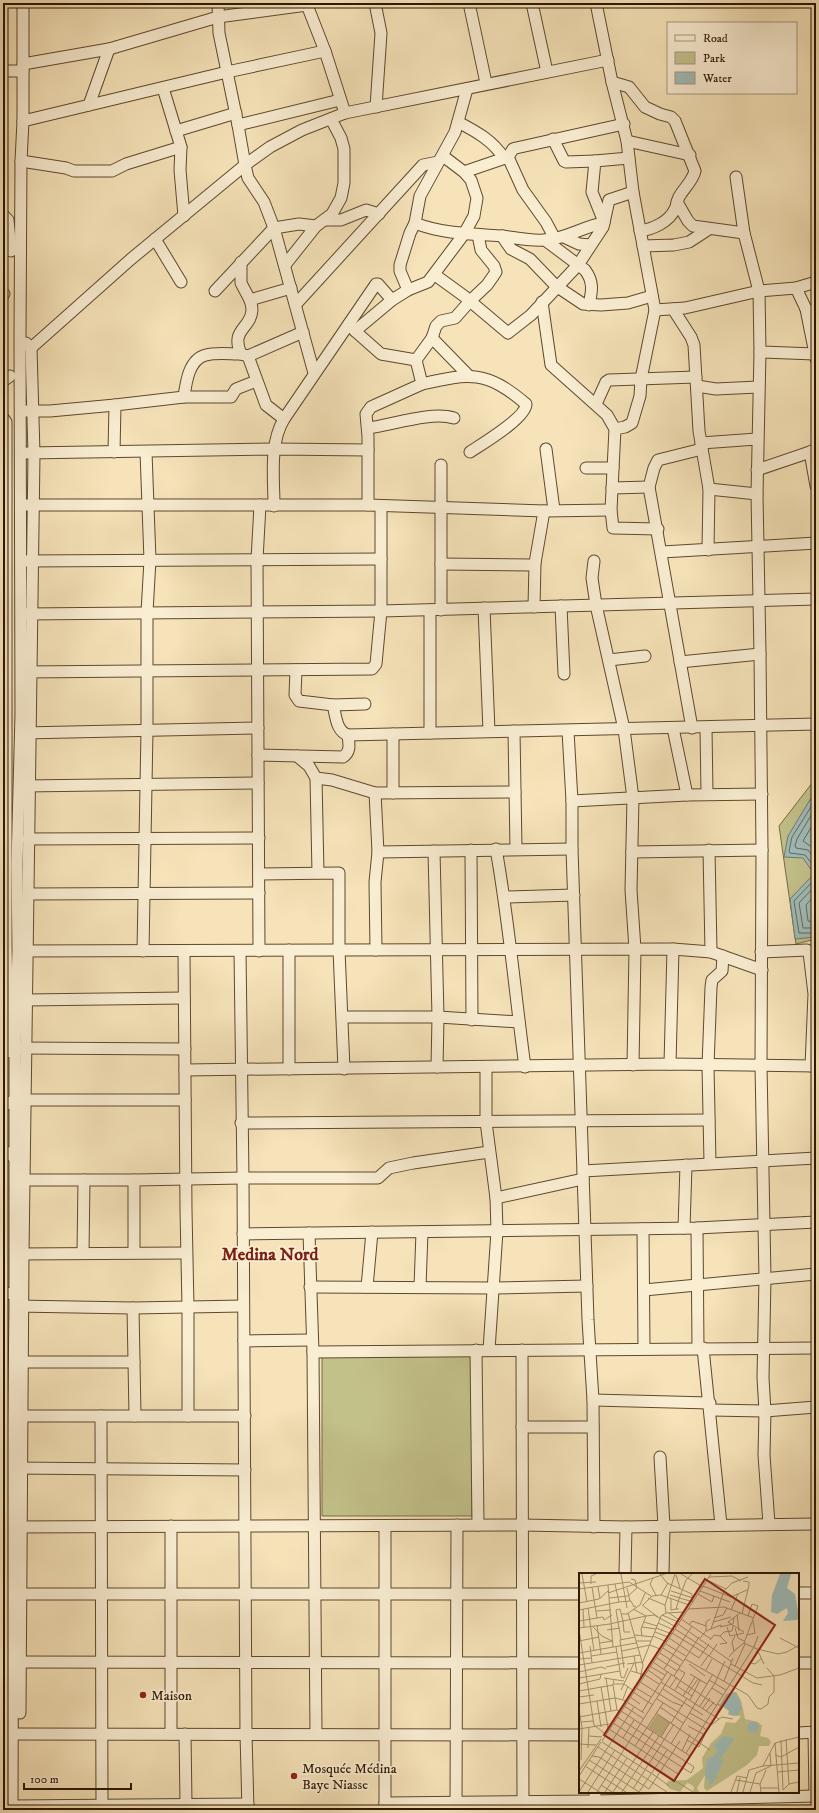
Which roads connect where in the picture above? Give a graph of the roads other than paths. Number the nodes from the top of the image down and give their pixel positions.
1 (23, 3) edge
2 (218, 3) edge
3 (375, 3) edge
4 (469, 3) edge
5 (532, 3) edge
6 (596, 3) edge
7 (308, 4) edge
8 (218, 17) junction
9 (109, 49) junction
10 (325, 51) junction
11 (608, 60) junction
12 (23, 68) junction
13 (3, 71) edge
14 (227, 72) junction
15 (547, 72) junction
16 (612, 82) junction
17 (486, 83) junction
18 (163, 88) junction
19 (467, 89) junction
20 (340, 100) junction
21 (89, 106) junction
22 (376, 107) junction
23 (236, 113) junction
24 (345, 113) junction
25 (331, 118) junction
26 (23, 121) junction
27 (458, 122) junction
28 (624, 124) junction
29 (238, 125) junction
30 (176, 131) junction
31 (553, 139) junction
32 (627, 141) junction
33 (181, 147) junction
34 (690, 155) junction
35 (506, 158) junction
36 (629, 158) junction
37 (440, 159) junction
38 (21, 161) junction
39 (595, 161) junction
40 (245, 165) junction
41 (464, 172) junction
42 (736, 176) dead end
43 (633, 192) junction
44 (596, 200) junction
45 (609, 200) junction
46 (677, 202) junction
47 (379, 214) junction
48 (3, 215) edge
49 (184, 216) junction
50 (666, 220) junction
51 (688, 220) junction
52 (320, 223) junction
53 (415, 223) junction
54 (604, 223) junction
55 (274, 228) junction
56 (709, 229) junction
57 (640, 231) junction
58 (464, 234) junction
59 (744, 234) junction
60 (478, 235) junction
61 (502, 236) junction
62 (555, 238) junction
63 (155, 239) junction
64 (585, 245) junction
65 (643, 246) junction
66 (12, 251) edge
67 (581, 260) junction
68 (241, 262) junction
69 (285, 266) junction
70 (435, 275) junction
71 (181, 282) dead end
72 (816, 282) edge
73 (556, 286) junction
74 (291, 288) junction
75 (796, 288) junction
76 (408, 290) junction
77 (215, 291) dead end
78 (759, 291) junction
79 (652, 296) junction
80 (250, 300) junction
81 (392, 300) junction
82 (470, 301) junction
83 (542, 302) junction
84 (296, 304) junction
85 (589, 305) junction
86 (674, 309) junction
87 (806, 309) junction
88 (655, 310) junction
89 (816, 314) edge
90 (352, 328) junction
91 (303, 332) junction
92 (20, 337) junction
93 (432, 338) junction
94 (31, 348) junction
95 (760, 352) junction
96 (244, 355) junction
97 (815, 356) edge
98 (416, 360) junction
99 (314, 373) junction
100 (468, 375) junction
101 (641, 379) junction
102 (256, 380) junction
103 (697, 381) junction
104 (422, 384) junction
105 (758, 387) junction
106 (184, 397) junction
107 (596, 404) junction
108 (116, 405) junction
109 (21, 411) junction
110 (33, 411) junction
111 (3, 418) edge
112 (454, 418) dead end
113 (284, 419) junction
114 (368, 428) junction
115 (615, 429) junction
116 (757, 439) junction
117 (702, 446) junction
118 (275, 449) junction
119 (546, 449) dead end
120 (368, 450) junction
121 (813, 451) edge
122 (114, 452) junction
123 (146, 452) junction
124 (470, 452) dead end
125 (20, 453) junction
126 (34, 454) junction
127 (441, 465) dead end
128 (4, 467) edge
129 (586, 468) dead end
130 (613, 468) junction
131 (757, 470) junction
132 (816, 486) edge
133 (650, 487) junction
134 (612, 488) junction
135 (4, 489) edge
136 (709, 489) junction
137 (757, 494) junction
138 (27, 505) junction
139 (147, 505) junction
140 (368, 505) junction
141 (260, 506) junction
142 (274, 506) junction
143 (381, 506) junction
144 (442, 507) junction
145 (612, 510) junction
146 (549, 511) junction
147 (658, 529) junction
148 (4, 538) edge
149 (21, 539) junction
150 (816, 543) edge
151 (757, 547) junction
152 (708, 550) junction
153 (662, 552) junction
154 (381, 559) junction
155 (150, 560) junction
156 (257, 560) junction
157 (26, 561) junction
158 (594, 561) dead end
159 (535, 563) junction
160 (441, 564) junction
161 (21, 580) junction
162 (4, 582) edge
163 (816, 599) edge
164 (760, 601) junction
165 (670, 604) junction
166 (596, 605) junction
167 (561, 606) junction
168 (534, 607) junction
169 (484, 608) junction
170 (436, 610) junction
171 (381, 611) junction
172 (147, 612) junction
173 (257, 612) junction
174 (25, 618) junction
175 (4, 627) edge
176 (760, 654) junction
177 (645, 656) dead end
178 (609, 660) junction
179 (680, 662) junction
180 (258, 669) junction
181 (296, 670) junction
182 (147, 671) junction
183 (4, 672) edge
184 (26, 672) junction
185 (564, 674) dead end
186 (365, 704) dead end
187 (333, 705) junction
188 (21, 714) junction
189 (4, 716) edge
190 (816, 724) edge
191 (761, 727) junction
192 (258, 728) junction
193 (673, 728) junction
194 (692, 728) junction
195 (706, 728) junction
196 (624, 729) junction
197 (147, 730) junction
198 (489, 731) junction
199 (514, 731) junction
200 (568, 731) junction
201 (25, 733) junction
202 (430, 733) junction
203 (393, 734) junction
204 (348, 735) junction
205 (258, 755) junction
206 (297, 756) junction
207 (4, 762) edge
208 (316, 778) junction
209 (258, 783) junction
210 (146, 784) junction
211 (24, 786) junction
212 (514, 792) junction
213 (375, 793) junction
214 (393, 793) junction
215 (707, 794) junction
216 (762, 794) junction
217 (687, 795) junction
218 (633, 798) junction
219 (572, 800) junction
220 (4, 808) edge
221 (146, 838) junction
222 (259, 838) junction
223 (28, 839) junction
224 (4, 849) edge
225 (516, 849) junction
226 (572, 849) junction
227 (471, 850) junction
228 (496, 850) junction
229 (709, 850) junction
230 (762, 850) junction
231 (434, 851) junction
232 (378, 852) junction
233 (632, 852) junction
234 (318, 873) junction
235 (259, 874) junction
236 (259, 893) junction
237 (4, 894) edge
238 (28, 894) junction
239 (144, 894) junction
240 (574, 895) junction
241 (505, 897) junction
242 (4, 943) edge
243 (511, 949) junction
244 (576, 949) junction
245 (635, 949) junction
246 (673, 949) junction
247 (289, 950) junction
248 (340, 950) junction
249 (376, 950) junction
250 (436, 950) junction
251 (472, 950) junction
252 (22, 951) junction
253 (143, 951) junction
254 (184, 951) junction
255 (240, 951) junction
256 (259, 951) junction
257 (712, 952) junction
258 (761, 952) junction
259 (723, 956) junction
260 (762, 970) junction
261 (184, 998) junction
262 (26, 1000) junction
263 (438, 1018) junction
264 (343, 1019) junction
265 (472, 1020) junction
266 (519, 1022) junction
267 (20, 1048) junction
268 (185, 1049) junction
269 (670, 1064) junction
270 (633, 1065) junction
271 (580, 1066) junction
272 (708, 1066) junction
273 (762, 1066) junction
274 (813, 1066) edge
275 (486, 1067) junction
276 (525, 1067) junction
277 (344, 1068) junction
278 (437, 1068) junction
279 (289, 1069) junction
280 (185, 1070) junction
281 (241, 1070) junction
282 (185, 1100) junction
283 (13, 1102) edge
284 (582, 1120) junction
285 (709, 1120) junction
286 (242, 1122) junction
287 (486, 1122) junction
288 (3, 1150) edge
289 (489, 1152) junction
290 (14, 1157) junction
291 (816, 1158) edge
292 (762, 1161) junction
293 (710, 1163) junction
294 (686, 1165) junction
295 (583, 1175) junction
296 (243, 1178) junction
297 (187, 1179) junction
298 (19, 1180) junction
299 (84, 1180) junction
300 (134, 1180) junction
301 (496, 1198) junction
302 (816, 1222) edge
303 (763, 1226) junction
304 (684, 1228) junction
305 (697, 1228) junction
306 (643, 1229) junction
307 (585, 1230) junction
308 (497, 1231) junction
309 (372, 1232) junction
310 (422, 1232) junction
311 (309, 1233) junction
312 (243, 1234) junction
313 (83, 1253) junction
314 (134, 1253) junction
315 (186, 1253) junction
316 (19, 1254) junction
317 (816, 1274) edge
318 (765, 1278) junction
319 (697, 1285) junction
320 (587, 1286) junction
321 (367, 1287) junction
322 (420, 1287) junction
323 (310, 1288) junction
324 (494, 1288) junction
325 (644, 1290) junction
326 (3, 1293) edge
327 (15, 1294) junction
328 (19, 1306) junction
329 (244, 1306) junction
330 (188, 1307) junction
331 (133, 1308) junction
332 (312, 1340) junction
333 (244, 1341) junction
334 (644, 1348) junction
335 (700, 1348) junction
336 (764, 1348) junction
337 (816, 1348) edge
338 (589, 1349) junction
339 (476, 1350) junction
340 (489, 1350) junction
341 (522, 1350) junction
342 (313, 1352) junction
343 (18, 1362) junction
344 (134, 1362) junction
345 (593, 1400) junction
346 (710, 1406) junction
347 (816, 1407) edge
348 (765, 1411) junction
349 (13, 1412) edge
350 (101, 1416) junction
351 (135, 1416) junction
352 (188, 1416) junction
353 (245, 1416) junction
354 (522, 1427) junction
355 (593, 1427) junction
356 (660, 1457) dead end
357 (17, 1468) junction
358 (101, 1469) junction
359 (245, 1470) junction
360 (769, 1524) junction
361 (814, 1524) dead end
362 (457, 1525) junction
363 (478, 1525) junction
364 (522, 1525) junction
365 (721, 1525) junction
366 (102, 1526) junction
367 (171, 1526) junction
368 (246, 1526) junction
369 (313, 1526) junction
370 (385, 1526) junction
371 (664, 1526) junction
372 (594, 1527) junction
373 (626, 1527) junction
374 (12, 1531) edge
375 (625, 1573) edge
376 (662, 1573) edge
377 (457, 1593) junction
378 (522, 1593) junction
379 (799, 1593) edge
380 (816, 1593) edge
381 (17, 1594) junction
382 (102, 1594) junction
383 (171, 1594) junction
384 (246, 1594) junction
385 (314, 1594) junction
386 (385, 1594) junction
387 (579, 1594) edge
388 (16, 1662) junction
389 (102, 1662) junction
390 (172, 1663) junction
391 (246, 1663) junction
392 (315, 1663) junction
393 (385, 1663) junction
394 (457, 1663) junction
395 (523, 1663) junction
396 (579, 1663) edge
397 (799, 1663) edge
398 (816, 1663) edge
399 (799, 1732) edge
400 (815, 1732) edge
401 (16, 1734) junction
402 (102, 1734) junction
403 (171, 1734) junction
404 (184, 1734) junction
405 (246, 1734) junction
406 (316, 1734) junction
407 (385, 1734) junction
408 (456, 1735) junction
409 (523, 1735) junction
410 (579, 1735) edge
411 (815, 1796) edge
412 (663, 1800) edge
413 (595, 1801) edge
414 (182, 1806) edge
415 (385, 1806) edge
416 (456, 1806) edge
417 (523, 1806) edge
418 (102, 1807) edge
419 (248, 1807) edge
420 (15, 1808) edge

1 - 12 street
2 - 8 street
3 - 22 street
4 - 17 street
5 - 15 street
6 - 11 street
7 - 8 street
7 - 10 street
8 - 9 street
8 - 14 street
9 - 12 street
9 - 21 street
10 - 14 street
10 - 20 street
11 - 15 street
11 - 16 street
12 - 13 street
12 - 26 street
14 - 18 street
14 - 23 street
15 - 17 street
16 - 28 street
16 - 34 street
17 - 19 street
18 - 21 street
18 - 30 street
19 - 22 street
19 - 27 street
20 - 24 street
20 - 29 street
21 - 26 street
22 - 24 street
23 - 29 street
23 - 30 street
24 - 25 street
25 - 40 street
25 - 52 street
26 - 38 street
27 - 35 street
27 - 37 street
28 - 31 street
28 - 32 street
29 - 40 street
30 - 33 street
31 - 35 street
31 - 39 street
32 - 34 street
32 - 36 street
33 - 38 street
33 - 49 street
34 - 46 street
35 - 41 street
35 - 62 street
36 - 39 street
36 - 43 street
37 - 41 street
37 - 47 street
37 - 53 street
38 - 66 street
39 - 44 street
40 - 49 street
40 - 55 street
41 - 58 street
42 - 59 street
43 - 45 street
43 - 57 street
44 - 45 street
44 - 54 street
45 - 54 street
46 - 50 street
46 - 51 street
47 - 52 street
47 - 84 street
48 - 66 street
49 - 63 street
50 - 51 street
50 - 57 street
51 - 56 street
52 - 55 street
52 - 69 street
53 - 58 street
53 - 76 street
54 - 62 street
54 - 64 street
55 - 68 street
55 - 69 street
56 - 59 street
56 - 65 street
57 - 65 street
58 - 60 street
58 - 70 street
59 - 78 street
60 - 61 street
60 - 82 street
61 - 62 street
61 - 73 street
62 - 64 street
62 - 67 street
63 - 71 street
63 - 94 street
64 - 67 street
65 - 79 street
66 - 92 street
67 - 73 street
67 - 85 street
68 - 77 street
68 - 80 street
69 - 74 street
70 - 76 street
70 - 82 street
72 - 75 street
73 - 83 street
73 - 85 street
74 - 80 street
74 - 84 street
75 - 78 street
75 - 87 street
76 - 81 street
78 - 86 street
78 - 95 street
79 - 85 street
79 - 88 street
80 - 96 street
81 - 90 street
81 - 90 street
82 - 83 street
82 - 93 street
83 - 107 street
84 - 91 street
86 - 88 street
86 - 103 street
87 - 89 street
87 - 97 street
88 - 101 street
90 - 98 street
90 - 99 street
91 - 96 street
91 - 99 street
92 - 94 street
92 - 109 street
93 - 98 street
93 - 100 street
94 - 110 street
95 - 97 street
95 - 105 street
96 - 102 street
96 - 106 street
98 - 104 street
99 - 113 street
100 - 104 street
100 - 124 street
101 - 103 street
101 - 107 street
101 - 115 street
102 - 106 street
102 - 113 street
103 - 105 street
103 - 117 street
104 - 114 street
105 - 116 street
106 - 108 street
107 - 115 street
108 - 110 street
108 - 122 street
109 - 110 street
109 - 125 street
110 - 126 street
111 - 128 street
112 - 114 street
113 - 118 street
114 - 120 street
115 - 130 street
116 - 117 street
116 - 131 street
117 - 133 street
117 - 136 street
118 - 120 street
118 - 123 street
118 - 142 street
119 - 146 street
120 - 140 street
121 - 131 street
121 - 132 street
122 - 123 street
122 - 126 street
123 - 139 street
125 - 126 street
125 - 138 street
126 - 138 street
127 - 144 street
128 - 135 street
129 - 130 street
130 - 134 street
131 - 137 street
133 - 134 street
133 - 147 street
134 - 145 street
135 - 148 street
136 - 137 street
136 - 152 street
137 - 151 street
138 - 139 street
138 - 149 street
138 - 157 street
139 - 141 street
139 - 155 street
140 - 142 street
140 - 143 street
141 - 142 street
141 - 156 street
143 - 144 street
143 - 154 street
144 - 146 street
144 - 160 street
145 - 146 street
145 - 147 street
146 - 159 street
147 - 153 street
148 - 149 street
148 - 162 street
149 - 157 street
150 - 151 street
151 - 152 street
151 - 164 street
152 - 153 street
153 - 165 street
154 - 156 street
154 - 171 street
155 - 156 street
155 - 157 street
155 - 172 street
156 - 173 street
157 - 161 street
157 - 174 street
158 - 166 street
159 - 160 street
159 - 168 street
160 - 170 street
161 - 162 street
161 - 174 street
162 - 175 street
163 - 164 street
164 - 165 street
164 - 176 street
165 - 166 street
165 - 179 street
166 - 167 street
166 - 178 street
167 - 168 street
167 - 185 street
168 - 169 street
169 - 170 street
169 - 198 street
170 - 171 street
170 - 202 street
171 - 173 street
171 - 181 street
172 - 173 street
172 - 174 street
172 - 182 street
173 - 180 street
174 - 175 street
174 - 184 street
175 - 183 street
176 - 179 street
176 - 191 street
177 - 178 street
178 - 196 street
179 - 194 street
180 - 181 street
180 - 182 street
180 - 192 street
181 - 187 street
182 - 184 street
182 - 197 street
183 - 189 street
184 - 188 street
184 - 201 street
186 - 187 street
187 - 204 street
188 - 189 street
188 - 201 street
189 - 207 street
190 - 191 street
191 - 195 street
191 - 216 street
192 - 197 street
192 - 205 street
193 - 194 street
193 - 196 street
193 - 217 street
194 - 195 street
195 - 215 street
196 - 200 street
196 - 218 street
197 - 201 street
197 - 210 street
198 - 199 street
198 - 202 street
199 - 200 street
199 - 212 street
200 - 219 street
201 - 211 street
202 - 203 street
203 - 204 street
203 - 214 street
204 - 206 street
205 - 206 street
205 - 209 street
206 - 208 street
207 - 220 street
208 - 213 street
208 - 234 street
209 - 210 street
209 - 222 street
210 - 211 street
210 - 221 street
211 - 223 street
211 - 252 street
212 - 214 street
212 - 225 street
213 - 214 street
213 - 232 street
215 - 216 street
215 - 217 street
216 - 230 street
217 - 218 street
218 - 219 street
218 - 233 street
219 - 226 street
220 - 224 street
221 - 222 street
221 - 223 street
221 - 239 street
222 - 235 street
223 - 238 street
224 - 237 street
225 - 226 street
225 - 228 street
226 - 240 street
227 - 228 street
227 - 231 street
227 - 251 street
228 - 241 street
229 - 230 street
229 - 233 street
229 - 257 street
230 - 258 street
231 - 232 street
231 - 250 street
232 - 249 street
233 - 245 street
234 - 235 street
234 - 248 street
235 - 236 street
236 - 239 street
236 - 256 street
237 - 242 street
238 - 239 street
238 - 252 street
239 - 253 street
240 - 241 street
240 - 244 street
241 - 243 street
242 - 283 street
243 - 244 street
243 - 251 street
243 - 266 street
244 - 245 street
244 - 271 street
245 - 246 street
245 - 270 street
246 - 257 street
246 - 269 street
247 - 248 street
247 - 256 street
247 - 279 street
248 - 249 street
248 - 264 street
249 - 250 street
250 - 251 street
250 - 263 street
251 - 265 street
252 - 253 street
252 - 262 street
252 - 267 street
253 - 254 street
254 - 255 street
254 - 261 street
255 - 256 street
255 - 281 street
257 - 259 street
258 - 260 street
258 - 274 street
259 - 260 street
259 - 272 street
260 - 273 street
261 - 262 street
261 - 268 street
262 - 267 street
263 - 264 street
263 - 265 street
263 - 278 street
264 - 277 street
265 - 266 street
266 - 276 street
267 - 268 street
267 - 283 street
268 - 280 street
269 - 270 street
269 - 272 street
270 - 271 street
271 - 276 street
271 - 284 street
272 - 273 street
272 - 285 street
273 - 274 street
273 - 292 street
275 - 276 street
275 - 278 street
275 - 287 street
277 - 278 street
277 - 279 street
279 - 281 street
280 - 281 street
280 - 282 street
281 - 286 street
282 - 283 street
282 - 297 street
283 - 290 street
283 - 298 street
284 - 285 street
284 - 287 street
284 - 295 street
285 - 293 street
286 - 287 street
286 - 296 street
287 - 289 street
288 - 290 street
289 - 296 street
289 - 301 street
290 - 298 street
291 - 292 street
292 - 293 street
292 - 303 street
293 - 294 street
294 - 295 street
294 - 304 street
295 - 301 street
295 - 307 street
296 - 297 street
296 - 312 street
297 - 300 street
297 - 315 street
298 - 299 street
298 - 316 street
299 - 300 street
299 - 313 street
300 - 314 street
301 - 308 street
302 - 303 street
303 - 305 street
303 - 318 street
304 - 305 street
304 - 306 street
305 - 319 street
306 - 307 street
306 - 325 street
307 - 308 street
307 - 320 street
308 - 310 street
308 - 324 street
309 - 310 street
309 - 311 street
309 - 321 street
310 - 322 street
311 - 312 street
311 - 323 street
312 - 329 street
313 - 314 street
313 - 316 street
314 - 315 street
315 - 330 street
316 - 327 street
316 - 328 street
317 - 318 street
318 - 319 street
318 - 336 street
319 - 325 street
319 - 335 street
320 - 324 street
320 - 338 street
321 - 322 street
321 - 323 street
322 - 324 street
323 - 332 street
324 - 340 street
325 - 334 street
326 - 327 street
327 - 328 street
328 - 331 street
328 - 343 street
329 - 330 street
329 - 333 street
330 - 331 street
330 - 352 street
331 - 344 street
332 - 333 street
332 - 342 street
333 - 353 street
334 - 335 street
334 - 338 street
335 - 336 street
335 - 346 street
336 - 337 street
336 - 348 street
338 - 341 street
338 - 345 street
339 - 340 street
339 - 342 street
339 - 363 street
340 - 341 street
341 - 354 street
342 - 369 street
343 - 344 street
343 - 349 street
344 - 351 street
345 - 346 street
345 - 355 street
346 - 348 street
346 - 365 street
347 - 348 street
348 - 360 street
349 - 350 street
349 - 357 street
350 - 351 street
350 - 358 street
351 - 352 street
352 - 353 street
353 - 359 street
354 - 355 street
354 - 364 street
355 - 372 street
356 - 371 street
357 - 358 street
357 - 374 street
358 - 359 street
358 - 366 street
359 - 368 street
360 - 361 street
360 - 365 street
362 - 363 street
362 - 370 street
362 - 377 street
363 - 364 street
364 - 372 street
364 - 378 street
365 - 371 street
366 - 367 street
366 - 374 street
366 - 382 street
367 - 368 street
367 - 383 street
368 - 369 street
368 - 384 street
369 - 370 street
369 - 385 street
370 - 386 street
371 - 373 street
371 - 376 street
372 - 373 street
373 - 375 street
374 - 381 street
377 - 378 street
377 - 386 street
377 - 394 street
378 - 387 street
378 - 395 street
379 - 380 street
381 - 382 street
381 - 388 street
382 - 383 street
382 - 389 street
383 - 384 street
383 - 390 street
384 - 385 street
384 - 391 street
385 - 386 street
385 - 392 street
386 - 393 street
388 - 389 street
388 - 401 street
389 - 390 street
389 - 402 street
390 - 391 street
390 - 403 street
391 - 392 street
391 - 405 street
392 - 393 street
392 - 406 street
393 - 394 street
393 - 407 street
394 - 395 street
394 - 408 street
395 - 396 street
395 - 409 street
397 - 398 street
399 - 400 street
400 - 411 street
401 - 402 street
401 - 420 street
402 - 403 street
402 - 418 street
403 - 404 street
404 - 405 street
404 - 414 street
405 - 406 street
405 - 419 street
406 - 407 street
407 - 408 street
407 - 415 street
408 - 409 street
408 - 416 street
409 - 410 street
409 - 417 street
411 - 412 street
412 - 413 street
413 - 417 street
414 - 418 street
414 - 419 street
415 - 416 street
416 - 417 street
418 - 420 street

